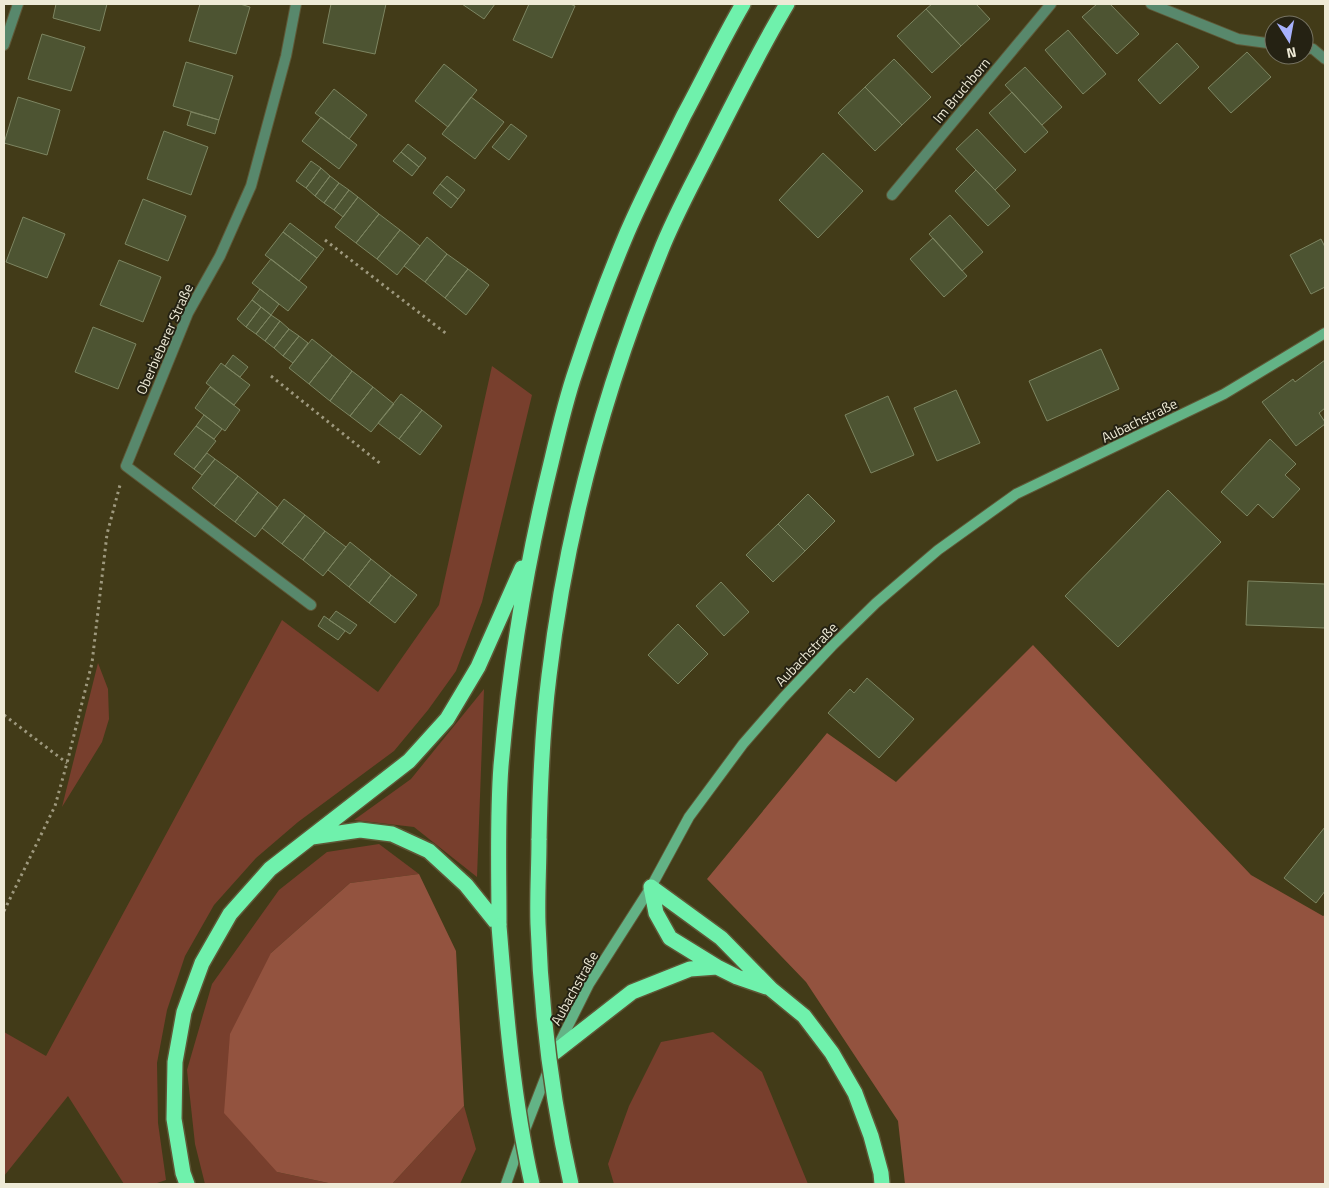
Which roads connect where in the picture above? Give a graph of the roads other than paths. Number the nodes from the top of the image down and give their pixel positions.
1 (18, 4) edge
2 (296, 4) edge
3 (744, 4) edge
4 (787, 4) edge
5 (1051, 4) edge
6 (1151, 4) edge
7 (1264, 43) edge
8 (4, 45) edge
9 (1314, 50) edge
10 (1325, 59) edge
11 (892, 195) dead end
12 (1325, 333) edge
13 (533, 544) junction
14 (311, 605) dead end
15 (310, 837) junction
16 (651, 887) junction
17 (499, 926) junction
18 (716, 968) junction
19 (771, 989) junction
20 (555, 1052) junction
21 (187, 1184) edge
22 (506, 1184) edge
23 (532, 1184) edge
24 (571, 1184) edge
25 (882, 1184) edge

1 - 8 street
2 - 14 street, Oberbieberer Straße
3 - 13 highway
4 - 24 highway, bridge
5 - 11 street, Im Bruchborn
6 - 7 street
9 - 10 street
12 - 16 street, Aubachstraße
13 - 15 highway
13 - 17 highway
15 - 17 highway
15 - 21 highway
16 - 18 highway
16 - 19 highway
16 - 20 street, Aubachstraße
17 - 23 highway, bridge
18 - 19 highway
18 - 20 highway
19 - 25 highway
20 - 22 street, Aubachstraße

